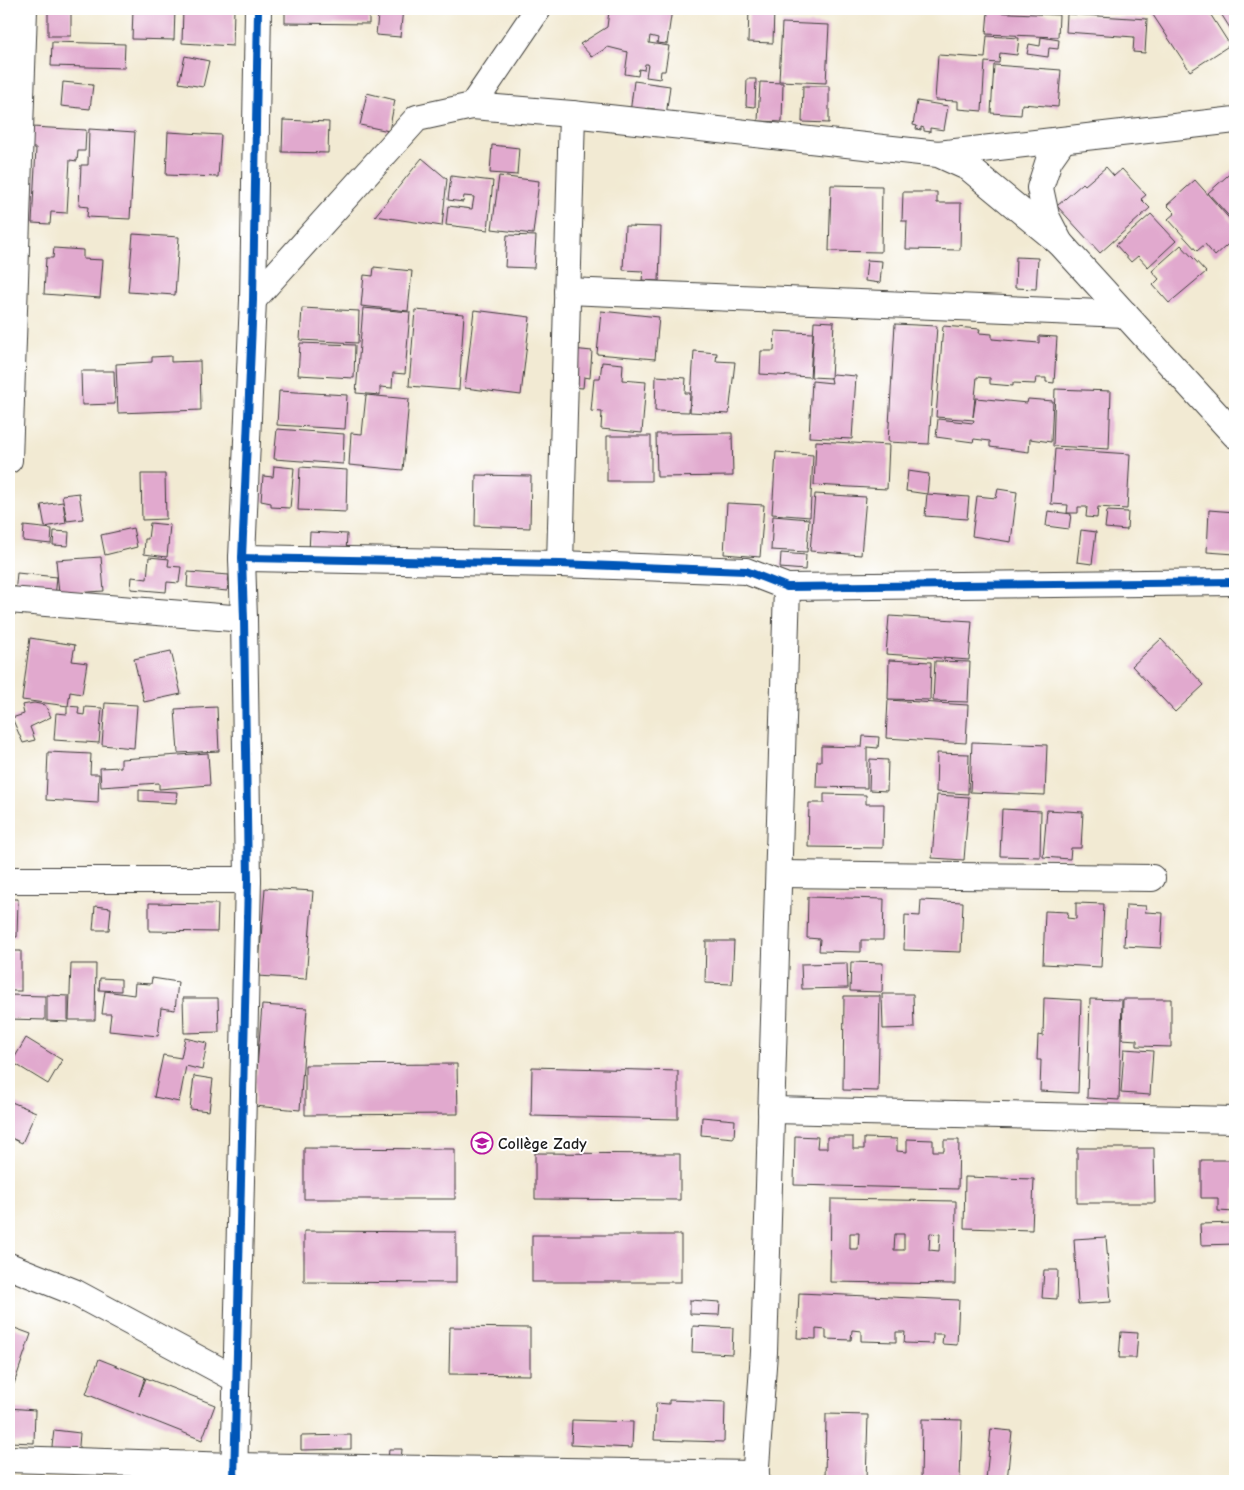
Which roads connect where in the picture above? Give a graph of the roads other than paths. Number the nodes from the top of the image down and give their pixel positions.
1 (24, 9) edge
2 (258, 9) edge
3 (538, 9) edge
4 (472, 106) junction
5 (572, 114) junction
6 (1235, 120) edge
7 (1063, 140) junction
8 (938, 154) junction
9 (1060, 243) junction
10 (567, 291) junction
11 (253, 300) junction
12 (1125, 314) junction
13 (1235, 436) edge
14 (9, 460) edge
15 (242, 558) junction
16 (560, 564) junction
17 (1235, 582) edge
18 (787, 587) junction
19 (9, 600) edge
20 (244, 619) junction
21 (779, 874) junction
22 (1152, 878) dead end
23 (9, 880) edge
24 (248, 880) junction
25 (771, 1110) junction
26 (1235, 1120) edge
27 (9, 1266) edge
28 (236, 1379) junction
29 (9, 1459) edge
30 (234, 1473) edge
31 (480, 1476) edge
32 (756, 1477) edge

1 - 14 street
2 - 11 street
3 - 4 street
4 - 5 street
4 - 11 street
5 - 8 street
5 - 10 street
6 - 7 street
7 - 8 street
7 - 9 street
8 - 9 street
9 - 12 street
10 - 12 street
10 - 16 street
11 - 15 street
12 - 13 street
15 - 16 street
15 - 20 street
16 - 18 street
17 - 18 street
18 - 21 street
19 - 20 street
20 - 24 street
21 - 22 street
21 - 25 street
23 - 24 street
24 - 28 street
25 - 26 street
25 - 32 street
27 - 28 street
28 - 30 street
29 - 30 street
30 - 31 street
31 - 32 street

